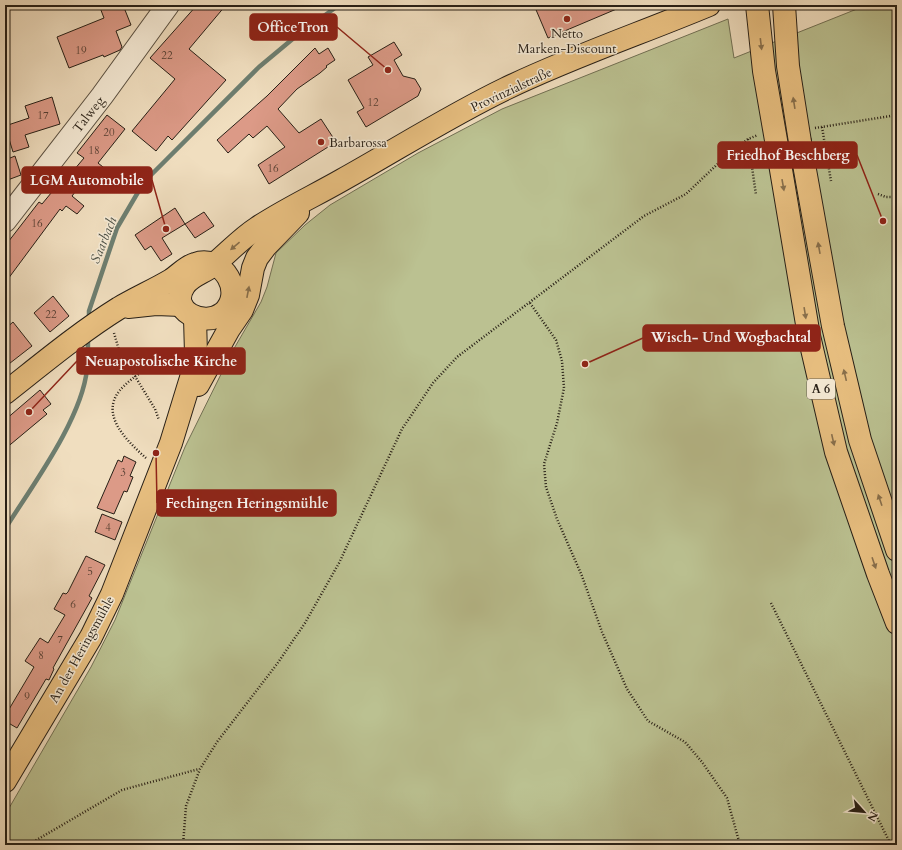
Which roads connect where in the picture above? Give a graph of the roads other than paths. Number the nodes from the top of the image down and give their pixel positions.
1 (168, 5) edge
2 (709, 5) edge
3 (757, 5) edge
4 (784, 5) edge
5 (681, 10) edge
6 (322, 192) junction
7 (298, 214) junction
8 (5, 221) edge
9 (222, 271) junction
10 (197, 313) junction
11 (115, 318) junction
12 (198, 385) junction
13 (5, 393) edge
14 (166, 435) junction
15 (897, 550) edge
16 (897, 623) edge
17 (5, 781) edge

1 - 8 street, Talweg
2 - 5 main road, Provinzialstraße
3 -> 16 main road, A 6, bridge
15 -> 4 main road, A 6, bridge
5 - 6 main road, Provinzialstraße
6 - 7 main road, Provinzialstraße
6 -> 9 main road, Provinzialstraße
7 - 9 main road, Provinzialstraße
12 -> 7 main road, An der Heringsmühle
9 - 10 main road
9 - 10 main road
9 - 11 main road
10 - 11 main road
10 - 12 main road, An der Heringsmühle
10 - 14 main road, An der Heringsmühle
11 - 13 main road
12 - 14 main road, An der Heringsmühle
14 - 17 main road, An der Heringsmühle

